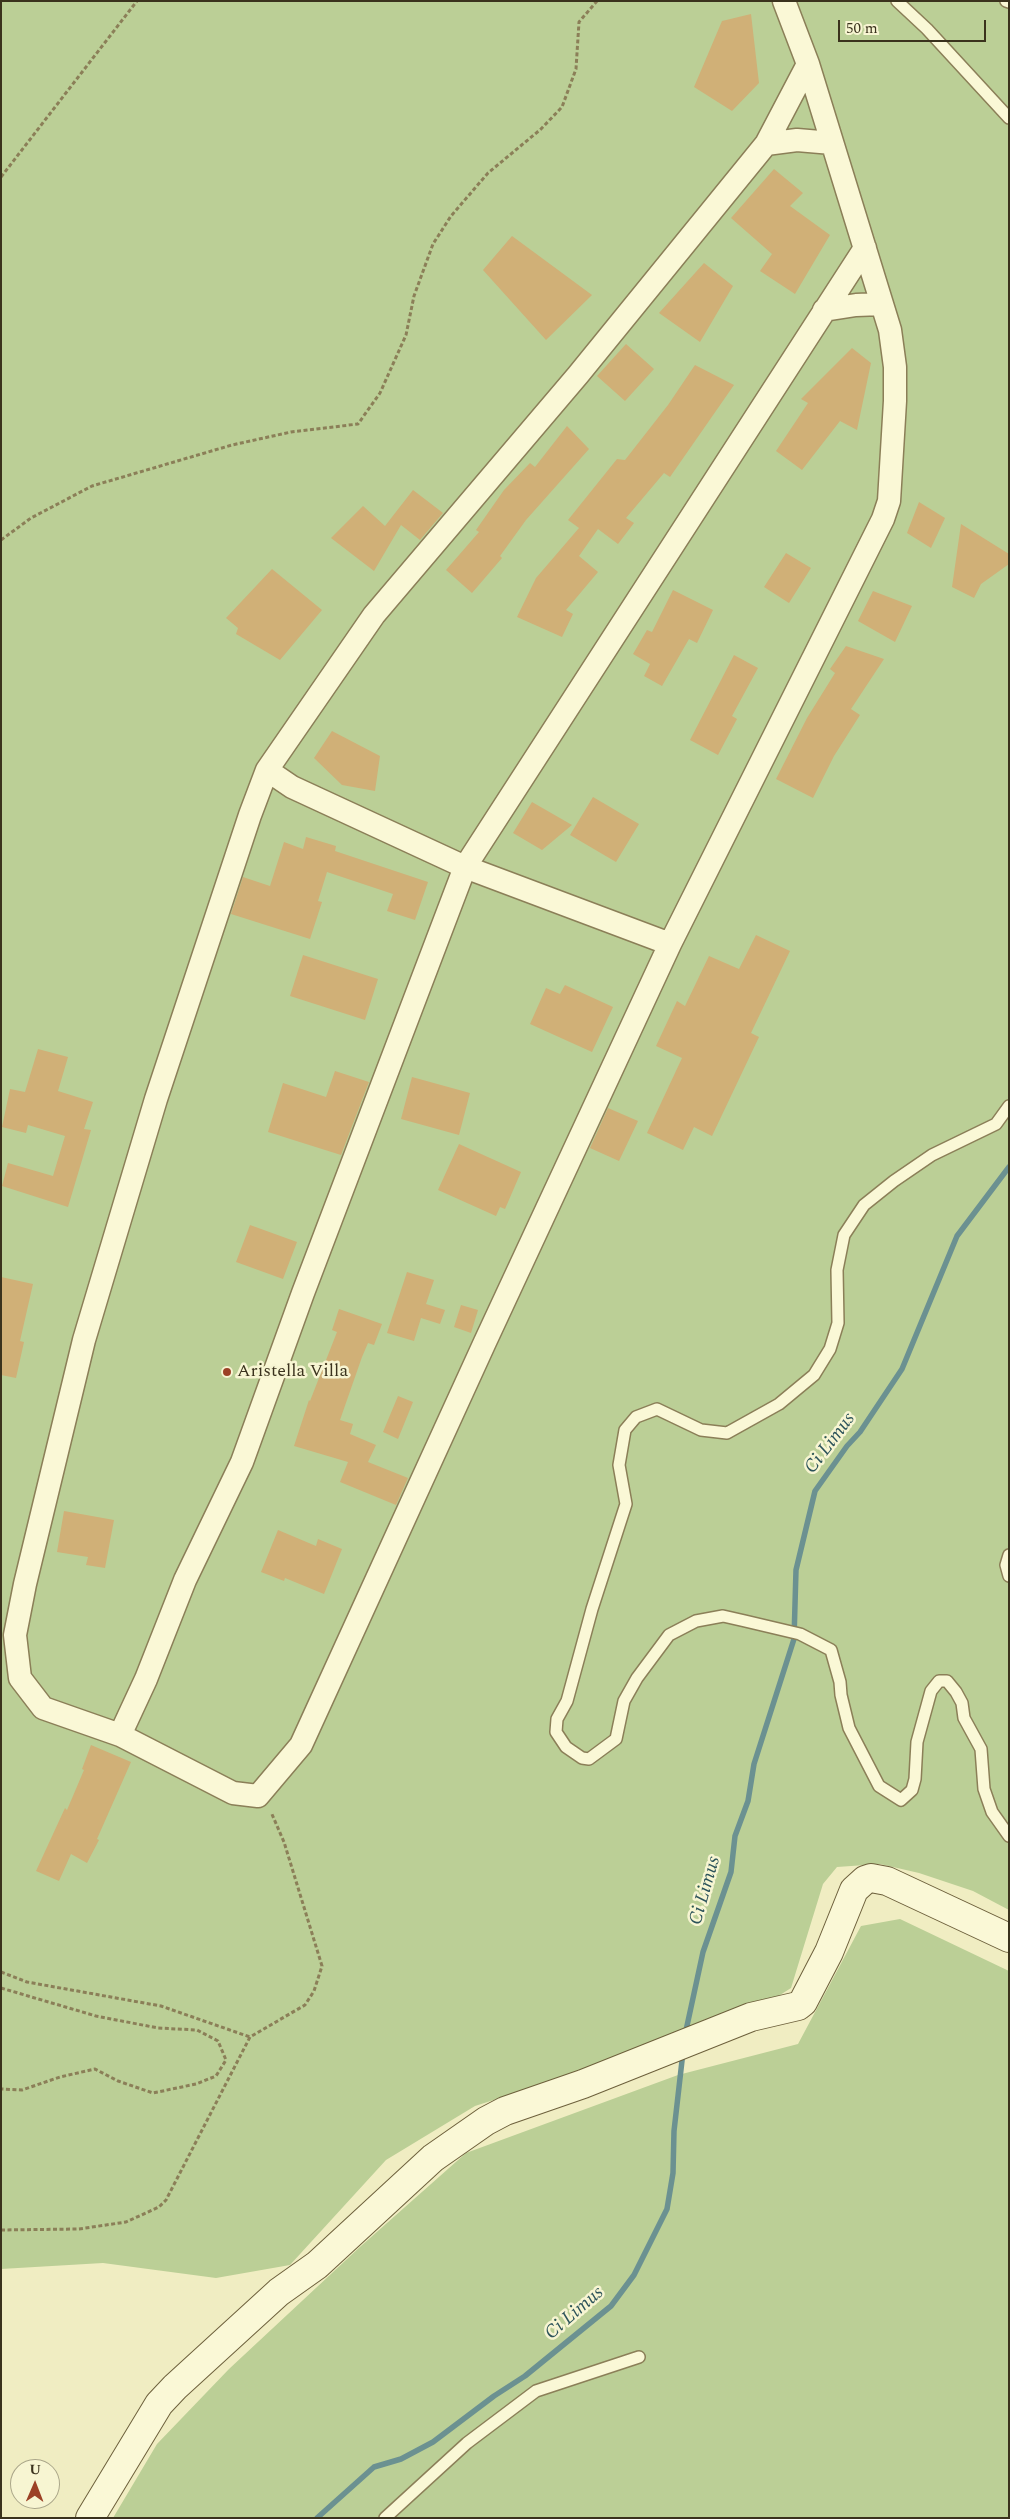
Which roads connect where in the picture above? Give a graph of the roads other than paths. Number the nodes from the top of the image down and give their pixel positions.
1 (784, 1) edge
2 (897, 1) edge
3 (808, 64) junction
4 (1009, 118) edge
5 (832, 143) junction
6 (766, 144) junction
7 (865, 248) junction
8 (882, 304) junction
9 (824, 310) junction
10 (267, 770) junction
11 (465, 867) junction
12 (670, 944) junction
13 (1009, 1106) edge
14 (1009, 1555) edge
15 (1009, 1576) edge
16 (120, 1735) junction
17 (1009, 1836) edge
18 (1009, 1938) edge
19 (639, 2357) dead end
20 (90, 2518) edge
21 (384, 2518) edge

1 - 3 street
2 - 4 lane
3 - 5 street
3 - 6 street
5 - 6 street
5 - 7 street
6 - 10 street
7 - 8 street
7 - 9 street
8 - 9 street
8 - 12 street
9 - 11 street
10 - 11 street
10 - 16 street
11 - 12 street
11 - 16 street
12 - 16 street
13 - 17 lane
14 - 15 lane
18 - 20 street
19 - 21 lane

